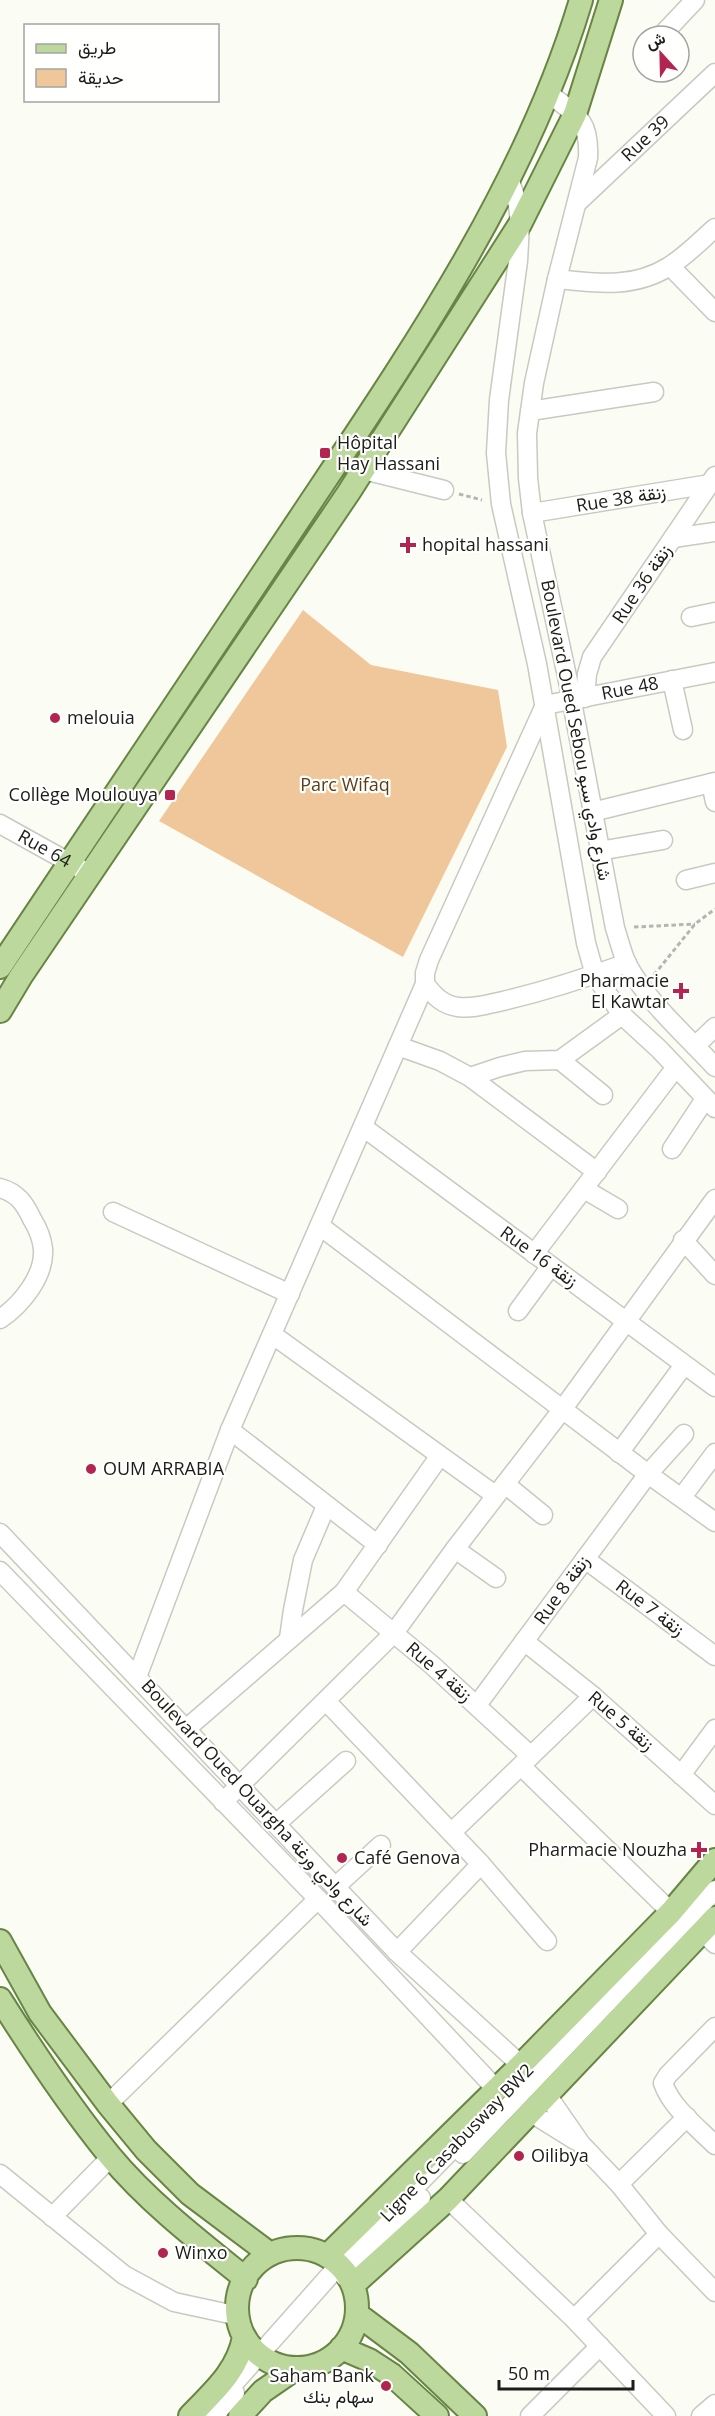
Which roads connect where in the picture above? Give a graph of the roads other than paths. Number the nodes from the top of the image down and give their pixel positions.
1 (581, 0) edge
2 (612, 0) edge
3 (695, 0) edge
4 (672, 24) edge
5 (715, 73) edge
6 (549, 94) junction
7 (575, 114) junction
8 (509, 178) junction
9 (577, 203) junction
10 (520, 224) junction
11 (715, 228) edge
12 (670, 266) junction
13 (557, 279) junction
14 (715, 312) edge
15 (654, 392) dead end
16 (530, 411) junction
17 (341, 456) junction
18 (364, 470) junction
19 (712, 480) edge
20 (444, 490) road end
21 (532, 513) junction
22 (715, 532) edge
23 (672, 538) junction
24 (277, 552) junction
25 (299, 566) junction
26 (715, 612) edge
27 (691, 617) dead end
28 (715, 672) edge
29 (672, 680) junction
30 (578, 699) junction
31 (545, 705) junction
32 (683, 730) dead end
33 (713, 782) edge
34 (715, 802) edge
35 (592, 812) junction
36 (0, 824) edge
37 (663, 840) dead end
38 (599, 851) junction
39 (70, 863) junction
40 (715, 873) edge
41 (90, 874) junction
42 (686, 880) dead end
43 (627, 963) junction
44 (0, 968) edge
45 (595, 975) junction
46 (425, 984) junction
47 (0, 1011) edge
48 (622, 1015) junction
49 (715, 1027) edge
50 (398, 1046) junction
51 (695, 1046) junction
52 (560, 1060) junction
53 (676, 1067) junction
54 (715, 1067) edge
55 (470, 1077) junction
56 (603, 1095) dead end
57 (710, 1103) edge
58 (363, 1127) junction
59 (672, 1149) dead end
60 (597, 1172) junction
61 (0, 1188) edge
62 (584, 1189) junction
63 (715, 1199) edge
64 (618, 1209) dead end
65 (113, 1212) dead end
66 (320, 1226) junction
67 (683, 1240) junction
68 (534, 1254) junction
69 (550, 1266) junction
70 (715, 1275) edge
71 (290, 1294) junction
72 (518, 1311) dead end
73 (0, 1319) edge
74 (626, 1320) junction
75 (273, 1335) junction
76 (684, 1365) junction
77 (715, 1387) edge
78 (562, 1410) junction
79 (230, 1431) junction
80 (684, 1434) dead end
81 (619, 1453) junction
82 (715, 1453) edge
83 (439, 1457) junction
84 (648, 1474) junction
85 (500, 1490) junction
86 (682, 1497) junction
87 (326, 1506) junction
88 (543, 1515) dead end
89 (715, 1522) edge
90 (0, 1533) edge
91 (378, 1545) junction
92 (454, 1549) junction
93 (585, 1559) junction
94 (0, 1571) edge
95 (496, 1578) dead end
96 (344, 1592) junction
97 (394, 1634) junction
98 (289, 1638) junction
99 (524, 1641) junction
100 (715, 1656) edge
101 (137, 1677) junction
102 (593, 1696) junction
103 (326, 1701) junction
104 (477, 1705) junction
105 (715, 1728) edge
106 (186, 1729) junction
107 (346, 1761) dead end
108 (526, 1761) junction
109 (681, 1775) junction
110 (240, 1785) junction
111 (223, 1802) junction
112 (715, 1805) edge
113 (276, 1824) junction
114 (452, 1832) junction
115 (381, 1845) dead end
116 (715, 1860) edge
117 (481, 1864) junction
118 (715, 1875) edge
119 (335, 1887) junction
120 (715, 1890) edge
121 (318, 1899) junction
122 (670, 1912) junction
123 (711, 1931) edge
124 (0, 1941) edge
125 (548, 1941) dead end
126 (398, 1952) junction
127 (0, 1999) edge
128 (715, 2028) edge
129 (521, 2065) junction
130 (497, 2090) junction
131 (547, 2095) junction
132 (108, 2104) junction
133 (530, 2112) junction
134 (687, 2117) junction
135 (713, 2140) edge
136 (582, 2144) junction
137 (111, 2157) junction
138 (0, 2174) edge
139 (619, 2184) junction
140 (448, 2199) junction
141 (52, 2217) junction
142 (659, 2234) junction
143 (270, 2254) junction
144 (342, 2270) junction
145 (246, 2279) junction
146 (715, 2292) edge
147 (357, 2314) junction
148 (574, 2319) junction
149 (242, 2326) junction
150 (600, 2346) junction
151 (340, 2348) junction
152 (263, 2358) junction
153 (295, 2369) junction
154 (715, 2404) edge
155 (190, 2416) edge
156 (204, 2416) edge
157 (213, 2416) edge
158 (240, 2416) edge
159 (437, 2416) edge
160 (475, 2416) edge
161 (530, 2416) edge
162 (666, 2416) edge
163 (700, 2416) edge

1 - 6 main road
2 - 7 main road
3 - 4 street
5 - 9 street, Rue 39
6 - 7 street, Boulevard Oued Sebou شارع وادي سبو
6 - 8 main road
7 - 9 street, Boulevard Oued Sebou شارع وادي سبو
7 - 10 main road
8 - 10 street, Boulevard Oued Sebou شارع وادي سبو
8 - 17 main road
9 - 13 street, Boulevard Oued Sebou شارع وادي سبو
10 - 18 main road
10 - 31 street, Boulevard Oued Sebou شارع وادي سبو
11 - 12 street
12 - 13 street
12 - 14 street
13 - 16 street, Boulevard Oued Sebou شارع وادي سبو
15 - 16 street
16 - 21 street, Boulevard Oued Sebou شارع وادي سبو
17 - 18 main road
17 - 24 main road
18 - 20 street
18 - 25 main road
19 - 21 street, Rue 38 زنقة
19 - 23 street, Rue 36 زنقة
21 - 30 street, Boulevard Oued Sebou شارع وادي سبو
22 - 23 street
23 - 30 street, Rue 36 زنقة
24 - 25 main road
24 - 39 main road
25 - 41 main road
26 - 27 street
28 - 29 street, Rue 48
29 - 30 street, Rue 48
29 - 32 street
30 - 31 street, Rue 48
30 - 35 street, Boulevard Oued Sebou شارع وادي سبو
31 - 45 street, Boulevard Oued Sebou شارع وادي سبو
31 - 46 street
33 - 34 street
33 - 35 street
35 - 38 street, Boulevard Oued Sebou شارع وادي سبو
36 - 39 street, Rue 64
37 - 38 street
38 - 43 street, Boulevard Oued Sebou شارع وادي سبو
39 - 41 street, Rue 64
39 - 44 main road
40 - 42 street
41 - 47 main road
43 - 45 street
43 - 51 street, Boulevard Oued Sebou شارع وادي سبو
45 - 46 street
45 - 48 street, Boulevard Oued Sebou شارع وادي سبو
46 - 50 street
48 - 52 street
48 - 53 street, Boulevard Oued Sebou شارع وادي سبو
49 - 51 street
50 - 55 street
50 - 58 street
51 - 54 street, Boulevard Oued Sebou شارع وادي سبو
52 - 55 street
52 - 56 street
53 - 57 street, Boulevard Oued Sebou شارع وادي سبو
53 - 60 street
55 - 60 street
57 - 59 street
58 - 66 street
58 - 68 street, Rue 16 زنقة
60 - 62 street
61 - 73 street
62 - 64 street
62 - 68 street
63 - 67 street
65 - 71 street
66 - 71 street
66 - 78 street
67 - 70 street
67 - 74 street
68 - 69 street, Rue 16 زنقة
69 - 72 street
69 - 74 street, Rue 16 زنقة
71 - 75 street
74 - 76 street, Rue 16 زنقة
74 - 78 street
75 - 79 street
75 - 83 street
76 - 77 street, Rue 16 زنقة
76 - 81 street
78 - 81 street
78 - 85 street
79 - 87 street
79 - 101 street
80 - 84 street, Rue 8 زنقة
81 - 84 street
82 - 86 street
83 - 85 street
83 - 91 street
84 - 86 street
84 - 93 street, Rue 8 زنقة
85 - 88 street
85 - 92 street
86 - 89 street
87 - 91 street
87 - 98 street
90 - 101 street, Boulevard Oued Ouargha شارع وادي ورغة
91 - 96 street
92 - 95 street
92 - 97 street
93 - 99 street, Rue 8 زنقة
93 - 100 street, Rue 7 زنقة
94 - 111 street, Boulevard Oued Ouargha شارع وادي ورغة
96 - 97 street, Rue 4 زنقة
96 - 98 street
97 - 103 street
97 - 104 street, Rue 4 زنقة
98 - 106 street
99 - 102 street, Rue 5 زنقة
99 - 104 street, Rue 8 زنقة
101 - 106 street, Boulevard Oued Ouargha شارع وادي ورغة
102 - 108 street
102 - 109 street, Rue 5 زنقة
103 - 110 street
103 - 114 street
104 - 108 street, Rue 4 زنقة
105 - 109 street
106 - 110 street, Boulevard Oued Ouargha شارع وادي ورغة
107 - 113 street
108 - 114 street
108 - 122 street, Rue 4 زنقة
109 - 112 street, Rue 5 زنقة
110 - 111 street
110 - 113 street, Boulevard Oued Ouargha شارع وادي ورغة
111 - 121 street, Boulevard Oued Ouargha شارع وادي ورغة
113 - 119 street, Boulevard Oued Ouargha شارع وادي ورغة
114 - 117 street
115 - 119 street
116 - 122 main road
117 - 125 street
117 - 126 street
118 - 144 street, Ligne 6 Casabusway BW2
119 - 126 street, Boulevard Oued Ouargha شارع وادي ورغة
120 - 144 street, Ligne 6 Casabusway BW2
121 - 130 street, Boulevard Oued Ouargha شارع وادي ورغة
121 - 132 street
122 - 129 main road
123 - 131 main road
124 - 132 main road
126 - 129 street, Boulevard Oued Ouargha شارع وادي ورغة
127 - 137 main road
128 - 134 street
129 - 130 main road
130 - 144 main road
131 - 133 main road
131 - 136 street
132 - 143 main road
133 - 136 street
133 - 140 main road
134 - 135 street
134 - 139 street
136 - 139 street
137 - 141 street
137 - 145 main road
138 - 141 street
139 - 142 street
140 - 144 main road
140 - 148 street
141 - 149 street
142 - 146 street
142 - 148 street
143 - 144 main road
143 - 145 main road
144 - 147 main road
144 - 152 street, Ligne 6 Casabusway BW2
145 - 149 main road
147 - 151 main road
147 - 160 main road
148 - 150 street
149 - 152 main road
149 - 155 main road
150 - 161 street
150 - 162 street
151 - 153 main road
151 - 159 main road
152 - 153 main road
152 - 156 street, Ligne 6 Casabusway BW2
152 - 157 street, Ligne 6 Casabusway BW2
153 - 158 main road
154 - 163 street

